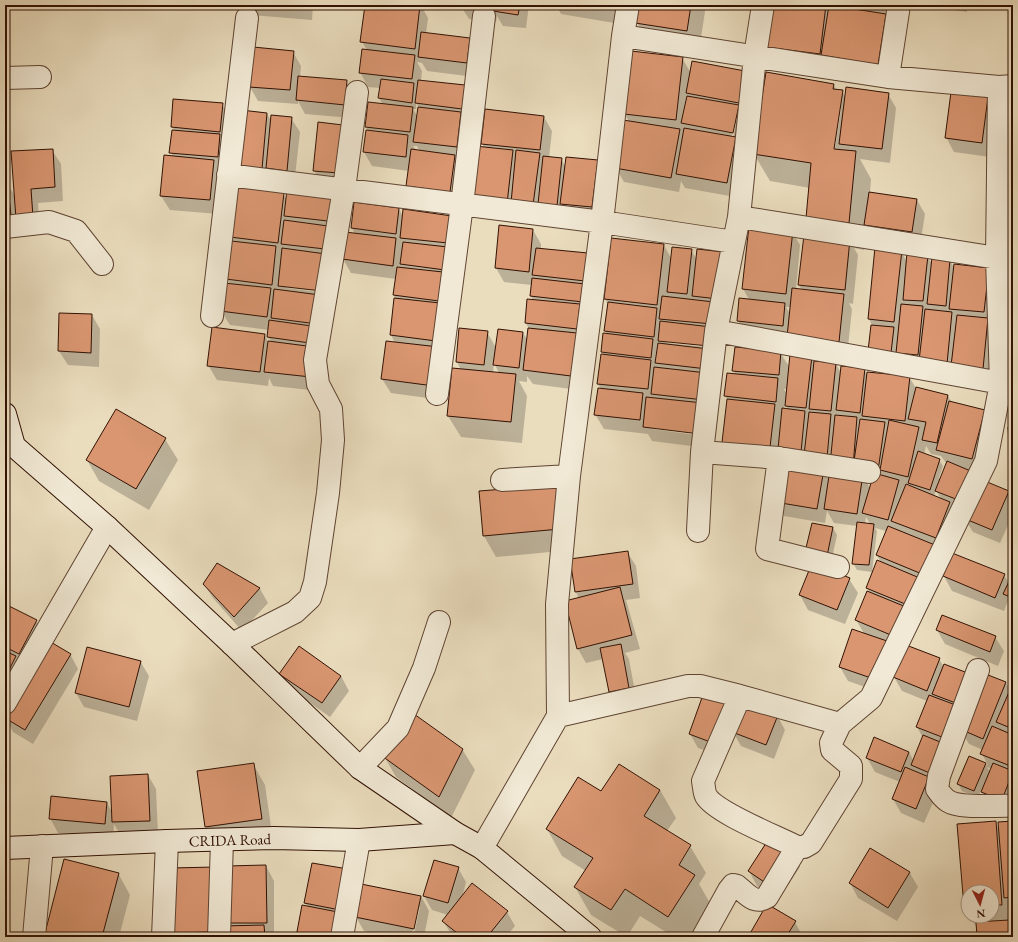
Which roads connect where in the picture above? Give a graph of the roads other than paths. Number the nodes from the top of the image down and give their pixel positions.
1 (628, 5) edge
2 (764, 5) edge
3 (899, 5) edge
4 (484, 16) dead end
5 (247, 18) dead end
6 (623, 36) junction
7 (755, 56) junction
8 (40, 77) dead end
9 (888, 77) junction
10 (5, 78) edge
11 (1006, 86) edge
12 (356, 92) dead end
13 (228, 175) junction
14 (344, 189) junction
15 (462, 205) junction
16 (739, 217) junction
17 (602, 222) junction
18 (5, 227) edge
19 (734, 242) junction
20 (997, 258) junction
21 (102, 264) dead end
22 (212, 316) dead end
23 (716, 331) junction
24 (1001, 383) junction
25 (437, 394) dead end
26 (5, 414) edge
27 (10, 444) edge
28 (702, 452) junction
29 (779, 458) junction
30 (869, 472) dead end
31 (569, 476) junction
32 (502, 480) dead end
33 (106, 527) junction
34 (698, 531) dead end
35 (838, 567) dead end
36 (439, 622) dead end
37 (232, 644) junction
38 (978, 670) dead end
39 (740, 696) junction
40 (5, 703) edge
41 (558, 716) junction
42 (840, 724) junction
43 (360, 768) junction
44 (1013, 806) edge
45 (454, 833) junction
46 (222, 840) junction
47 (359, 840) junction
48 (167, 841) junction
49 (42, 846) junction
50 (797, 846) junction
51 (5, 848) edge
52 (482, 848) junction
53 (34, 937) edge
54 (163, 937) edge
55 (219, 937) edge
56 (342, 937) edge
57 (590, 937) edge
58 (703, 937) edge

1 - 6 street
2 - 7 street
3 - 9 street
4 - 15 street
5 - 13 street
6 - 7 street
6 - 17 street
7 - 9 street
7 - 16 street
8 - 10 street
9 - 11 street
11 - 20 street
12 - 14 street
13 - 14 street
13 - 22 street
14 - 15 street
14 - 37 street
15 - 17 street
15 - 25 street
16 - 19 street
16 - 20 street
17 - 19 street
17 - 31 street
18 - 21 street
19 - 23 street
20 - 24 street
23 - 24 street
23 - 28 street
24 - 42 street
26 - 27 street
27 - 33 street
28 - 29 street
28 - 34 street
29 - 30 street
29 - 35 street
31 - 32 street
31 - 41 street
33 - 37 street
33 - 40 street
36 - 43 street
37 - 43 street
38 - 44 street
39 - 41 street
39 - 42 street
39 - 50 street
41 - 52 street
42 - 50 street
43 - 45 street
45 - 47 street, CRIDA Road
45 - 52 street
46 - 47 street, CRIDA Road
46 - 48 street, CRIDA Road
46 - 55 street
47 - 56 street
48 - 49 street, CRIDA Road
48 - 54 street
49 - 51 street, CRIDA Road
49 - 53 street
50 - 58 street
52 - 57 street

